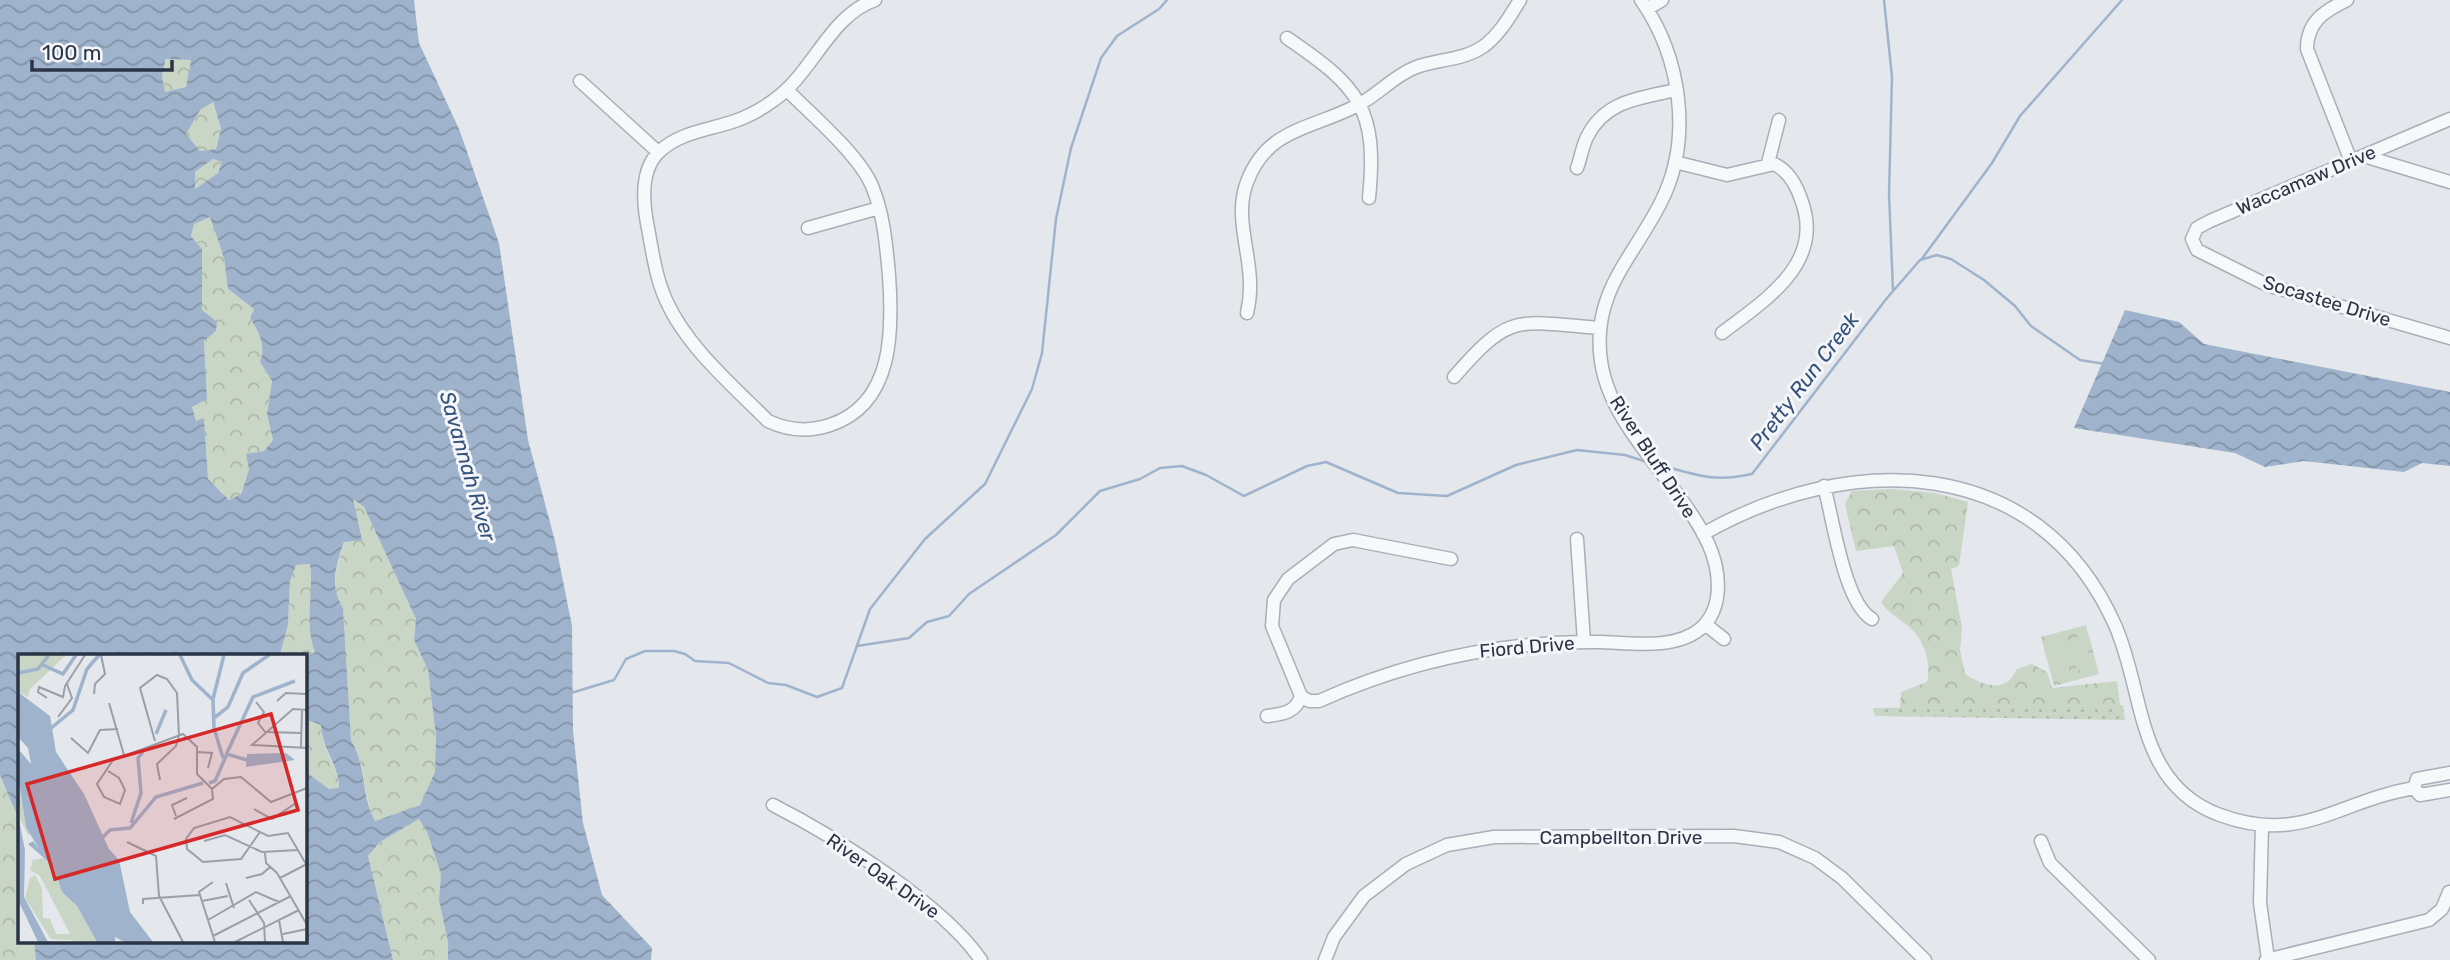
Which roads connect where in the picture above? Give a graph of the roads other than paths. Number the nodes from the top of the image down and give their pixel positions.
1 (875, 0) edge
2 (1520, 0) edge
3 (1662, 0) edge
4 (2347, 0) edge
5 (1644, 4) edge
6 (1287, 38) dead end
7 (580, 81) dead end
8 (787, 90) junction
9 (1676, 90) junction
10 (1358, 106) junction
11 (2450, 119) edge
12 (1779, 120) dead end
13 (658, 152) junction
14 (2364, 156) junction
15 (2351, 161) junction
16 (1675, 162) junction
17 (1768, 163) junction
18 (1577, 168) dead end
19 (2450, 182) edge
20 (1369, 198) dead end
21 (879, 208) junction
22 (808, 228) dead end
23 (2208, 256) joint
24 (1247, 313) dead end
25 (1598, 328) junction
26 (1722, 333) dead end
27 (2450, 338) edge
28 (1454, 377) dead end
29 (1824, 486) junction
30 (1703, 534) junction
31 (1577, 539) dead end
32 (1451, 559) dead end
33 (1872, 619) dead end
34 (1705, 624) junction
35 (1724, 639) dead end
36 (1584, 642) junction
37 (1301, 696) junction
38 (1267, 716) dead end
39 (2450, 773) edge
40 (2414, 788) junction
41 (2450, 790) edge
42 (773, 805) dead end
43 (2262, 825) junction
44 (2041, 841) dead end
45 (2449, 892) edge
46 (981, 960) edge
47 (1325, 960) edge
48 (1925, 960) edge
49 (2149, 960) edge
50 (2267, 960) edge

1 - 8 street
2 - 10 street
3 - 5 street
4 - 15 street
5 - 9 street, River Bluff Drive
6 - 10 street
7 - 13 street
8 - 13 street
8 - 21 street
9 - 16 street, River Bluff Drive
9 - 18 street
10 - 20 street
10 - 24 street
11 - 14 street, Waccamaw Drive
12 - 17 street
13 - 21 street
14 - 15 street, Waccamaw Drive
14 - 19 street
15 - 23 street, Waccamaw Drive
16 - 17 street
16 - 25 street, River Bluff Drive
17 - 26 street
21 - 22 street
23 - 27 street, Socastee Drive
25 - 28 street
25 - 30 street, River Bluff Drive
29 - 30 street, River Bluff Drive
29 - 33 street
29 - 43 street, River Bluff Drive
30 - 34 street
31 - 36 street
32 - 37 street
34 - 35 street
34 - 36 street, Fiord Drive
36 - 37 street, Fiord Drive
37 - 38 street
39 - 40 street, River Bluff Drive
40 - 41 street, River Bluff Drive
40 - 43 street, River Bluff Drive
42 - 46 street, River Oak Drive
43 - 50 street
44 - 49 street
45 - 50 street
47 - 48 street, Campbellton Drive

